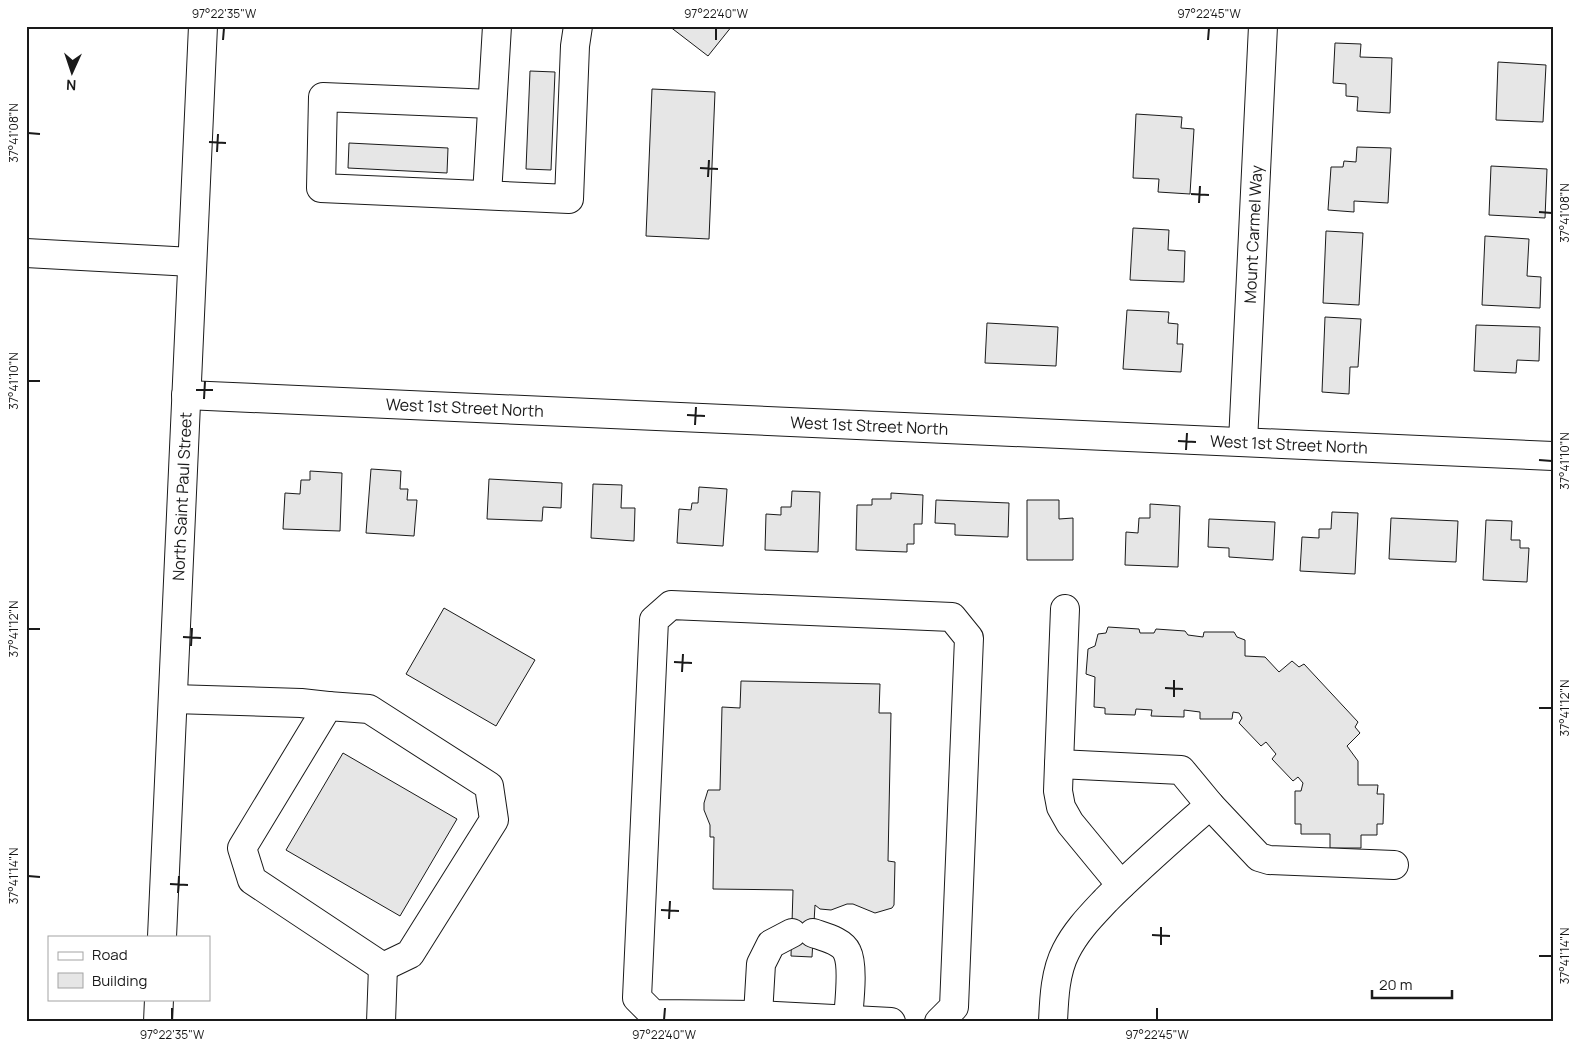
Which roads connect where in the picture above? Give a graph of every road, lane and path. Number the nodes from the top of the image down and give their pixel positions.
1 (203, 26) edge
2 (497, 26) edge
3 (578, 26) edge
4 (1263, 26) edge
5 (492, 104) junction
6 (487, 195) junction
7 (26, 253) edge
8 (192, 262) junction
9 (186, 395) junction
10 (1243, 442) junction
11 (1553, 456) edge
12 (1065, 609) dead end
13 (173, 699) junction
14 (328, 706) junction
15 (1059, 764) junction
16 (1210, 805) junction
17 (1394, 864) dead end
18 (1121, 885) junction
19 (162, 936) edge
20 (383, 967) junction
21 (159, 1000) edge
22 (758, 1015) junction
23 (848, 1019) junction
24 (800, 1020) edge
25 (158, 1022) edge
26 (381, 1022) edge
27 (891, 1022) edge
28 (939, 1022) edge
29 (1053, 1022) edge

1 - 8 street, North Saint Paul Street
2 - 5 street
3 - 6 street
4 - 10 street, Mount Carmel Way
5 - 6 street
5 - 6 street
7 - 8 street
8 - 9 street, North Saint Paul Street
9 - 10 street, West 1st Street North
9 - 13 street, North Saint Paul Street
10 - 11 street, West 1st Street North
12 - 15 street
13 - 14 street
13 - 19 street, North Saint Paul Street
14 - 20 street
14 - 20 street
15 - 16 street
15 - 18 street
16 - 17 street
16 - 18 street
18 - 29 street
20 - 26 street
21 - 25 street
22 - 23 street
22 - 24 street
22 - 28 street
23 - 24 street
23 - 27 street

